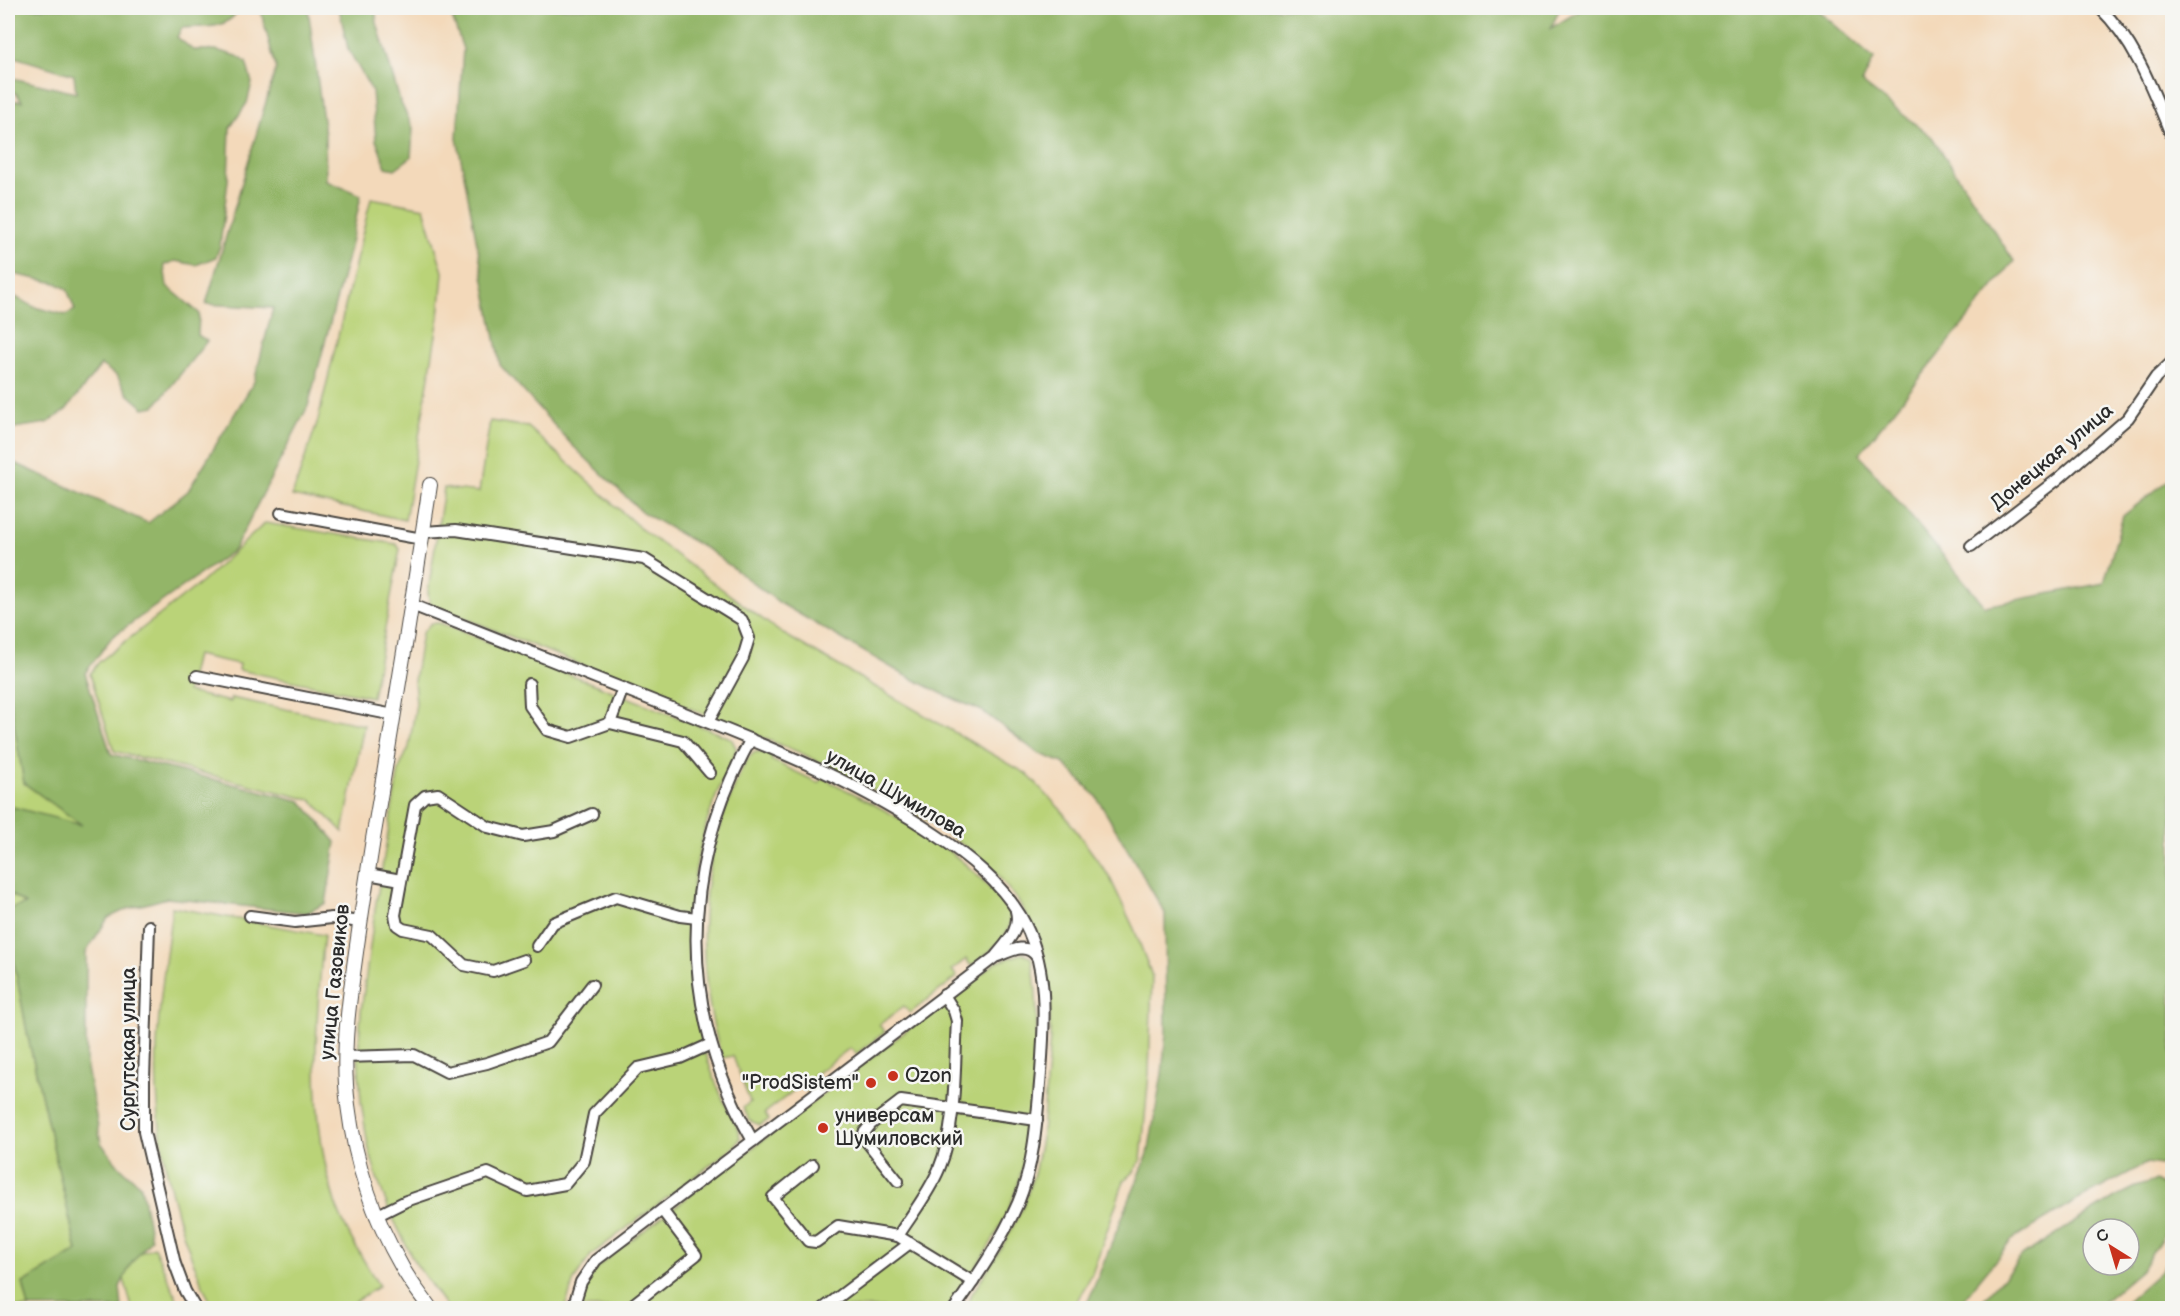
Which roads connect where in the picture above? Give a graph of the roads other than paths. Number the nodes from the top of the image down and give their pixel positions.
1 (2100, 8) edge
2 (2172, 137) edge
3 (2172, 362) edge
4 (430, 486) dead end
5 (281, 513) dead end
6 (423, 535) junction
7 (1971, 546) dead end
8 (412, 605) junction
9 (197, 676) dead end
10 (530, 684) dead end
11 (623, 688) junction
12 (394, 715) junction
13 (708, 722) junction
14 (610, 723) junction
15 (751, 739) junction
16 (710, 772) dead end
17 (592, 814) dead end
18 (368, 874) junction
19 (401, 880) junction
20 (1013, 905) junction
21 (250, 916) dead end
22 (697, 918) junction
23 (360, 922) junction
24 (149, 926) dead end
25 (1029, 933) junction
26 (1011, 936) junction
27 (537, 946) dead end
28 (1020, 948) junction
29 (995, 957) junction
30 (1037, 958) junction
31 (524, 960) dead end
32 (592, 985) dead end
33 (944, 995) junction
34 (711, 1044) junction
35 (345, 1057) junction
36 (952, 1107) junction
37 (1037, 1119) junction
38 (753, 1141) junction
39 (813, 1165) dead end
40 (898, 1181) dead end
41 (662, 1210) junction
42 (376, 1216) junction
43 (898, 1236) junction
44 (910, 1243) junction
45 (973, 1282) junction
46 (195, 1308) edge
47 (430, 1308) edge
48 (573, 1308) edge
49 (630, 1308) edge
50 (824, 1308) edge
51 (956, 1308) edge

1 - 2 street
3 - 7 street, Донецкая улица
4 - 6 street, улица Газовиков
5 - 6 street
6 - 8 street, улица Газовиков
6 - 13 street
8 - 11 street, улица Шумилова
8 - 12 street, улица Газовиков
9 - 12 street
10 - 14 street
11 - 13 street, улица Шумилова
11 - 14 street
12 - 18 street, улица Газовиков
13 - 15 street, улица Шумилова
14 - 16 street
15 - 20 street, улица Шумилова
15 - 22 street
17 - 19 street
18 - 19 street
18 - 23 street, улица Газовиков
19 - 31 street
20 - 25 street, улица Шумилова
20 - 26 street
21 - 23 street
22 - 27 street
22 - 34 street
23 - 35 street, улица Газовиков
24 - 46 street, Сургутская улица
25 - 26 street
25 - 28 street
25 - 30 street, улица Шумилова
26 - 29 street
28 - 29 street
28 - 30 street
29 - 33 street
30 - 37 street, улица Шумилова
32 - 35 street
33 - 36 street
33 - 38 street
34 - 38 street
34 - 42 street
35 - 42 street, улица Газовиков
36 - 37 street
36 - 40 street
36 - 43 street
37 - 45 street, улица Шумилова
38 - 41 street
39 - 43 street
41 - 48 street
41 - 49 street
42 - 47 street, улица Газовиков
43 - 44 street
44 - 45 street
44 - 50 street
45 - 51 street, улица Шумилова

